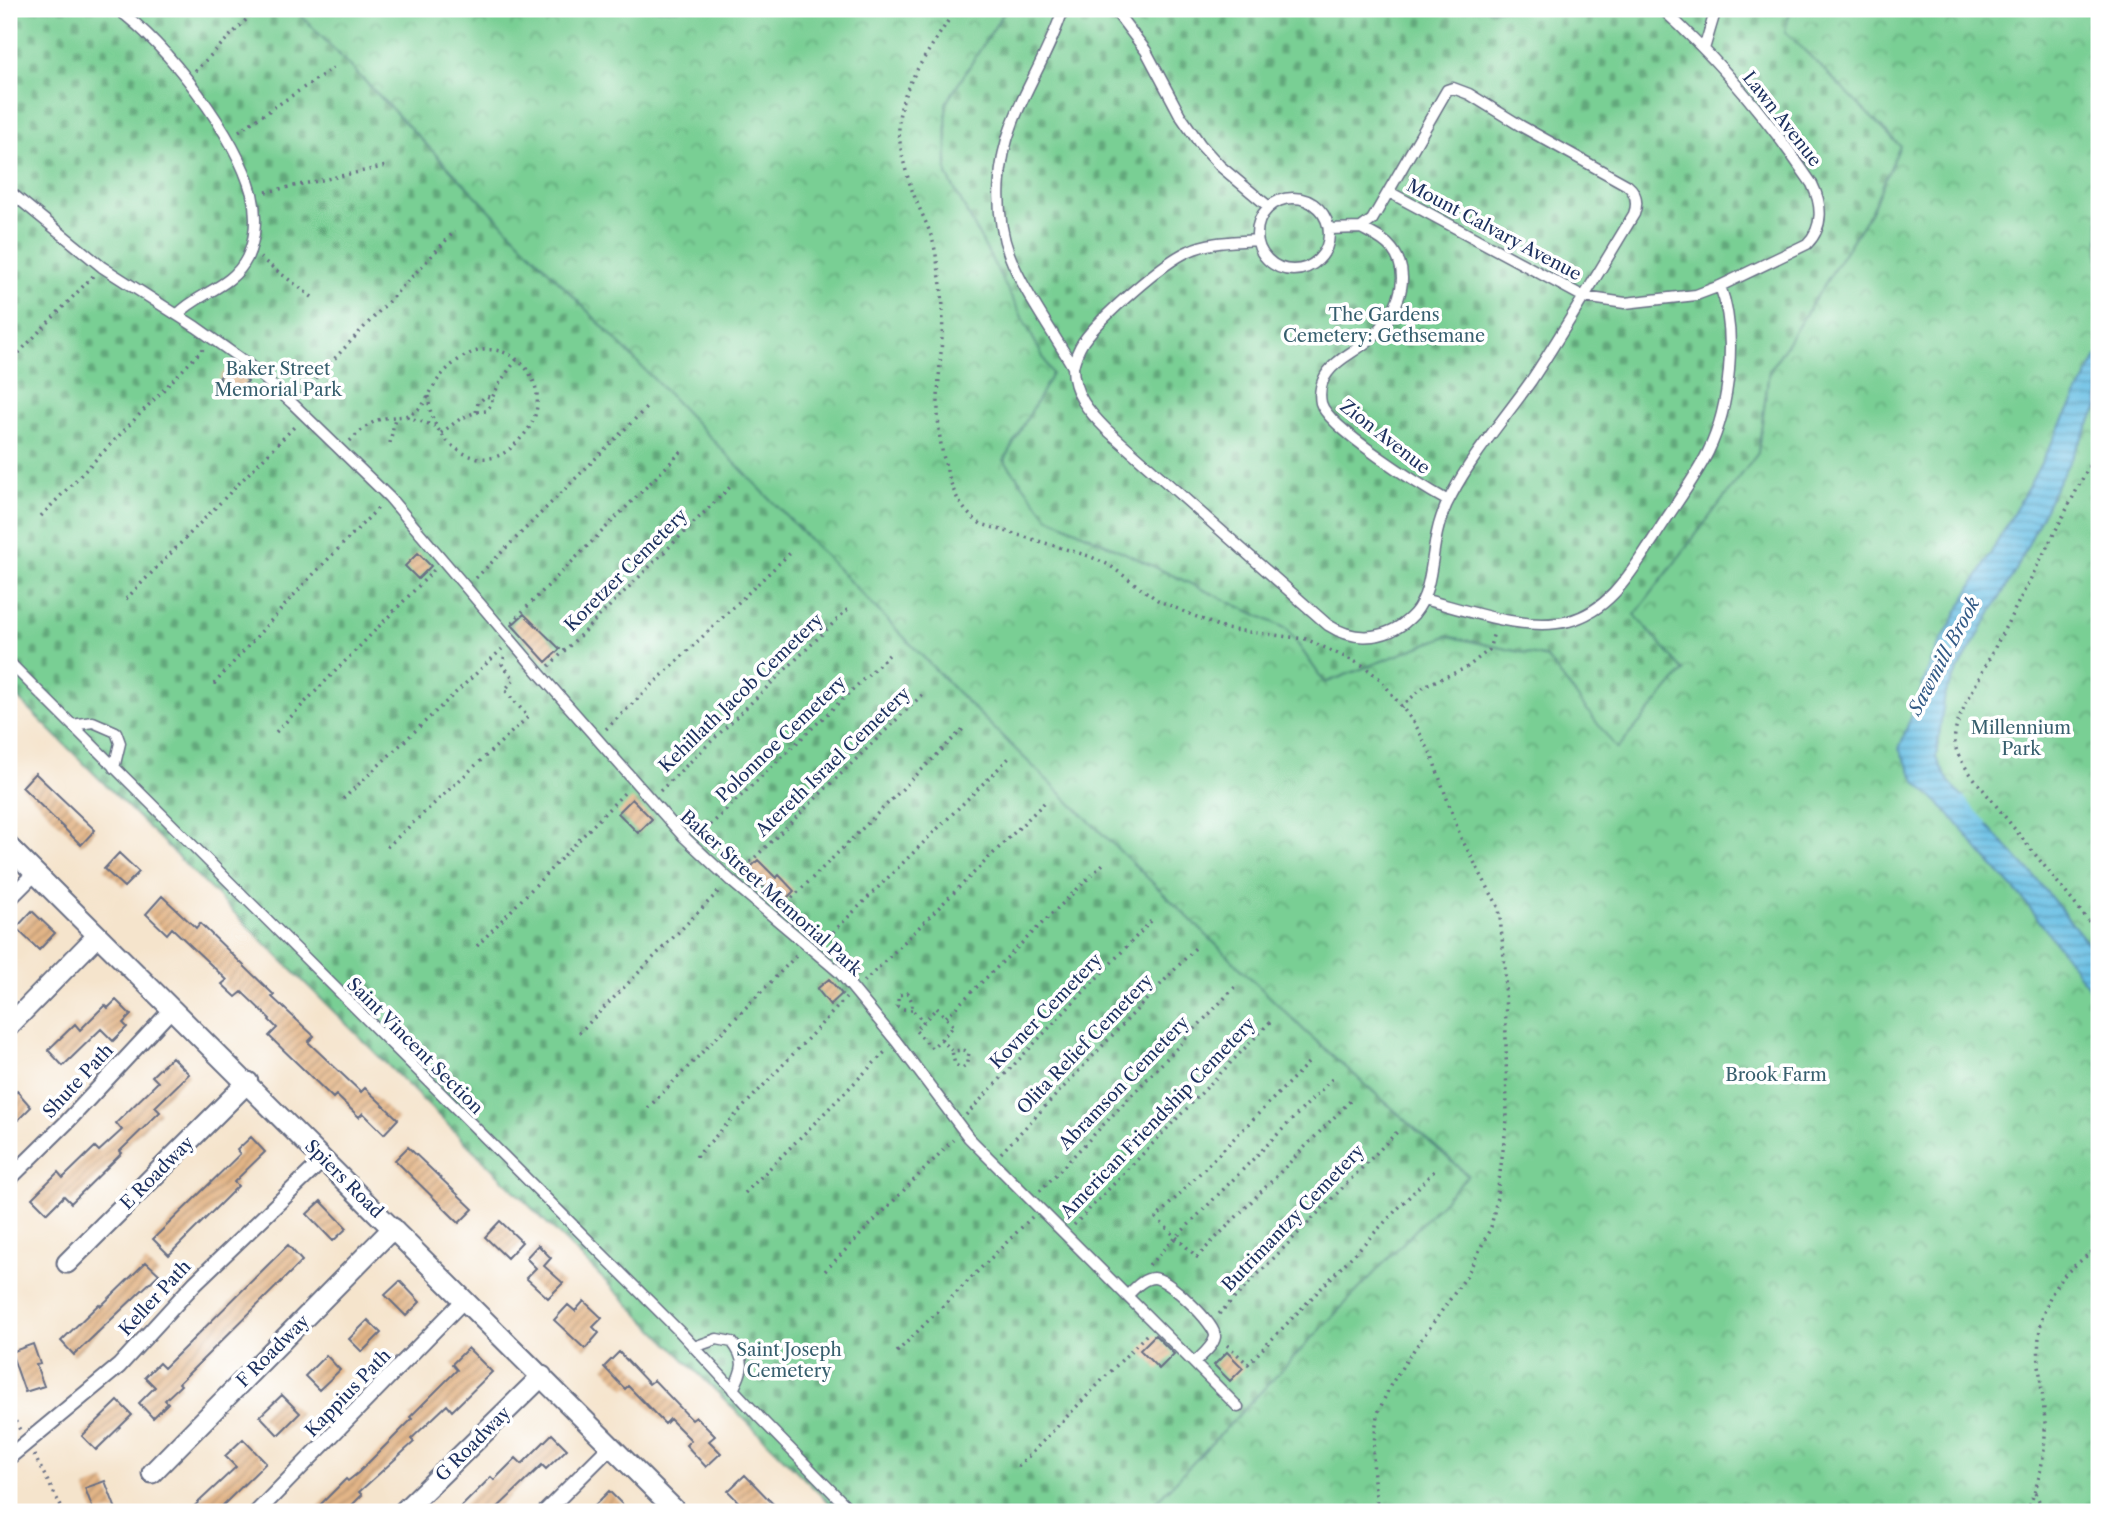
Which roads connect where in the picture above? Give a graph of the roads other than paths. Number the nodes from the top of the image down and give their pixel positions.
1 (117, 9) edge
2 (1063, 9) edge
3 (1114, 9) edge
4 (1662, 9) edge
5 (1716, 9) edge
6 (1704, 49) junction
7 (9, 191) edge
8 (1389, 191) junction
9 (1269, 207) junction
10 (1361, 228) junction
11 (1329, 229) junction
12 (1257, 240) junction
13 (1720, 286) junction
14 (1584, 297) junction
15 (177, 315) junction
16 (1073, 367) junction
17 (1448, 502) junction
18 (1423, 600) junction
19 (9, 662) edge
20 (72, 725) junction
21 (114, 768) junction
22 (9, 847) edge
23 (35, 873) junction
24 (9, 899) edge
25 (97, 936) junction
26 (172, 1009) junction
27 (9, 1026) edge
28 (248, 1082) junction
29 (324, 1159) junction
30 (9, 1179) edge
31 (393, 1228) junction
32 (67, 1263) dead end
33 (1127, 1296) junction
34 (465, 1299) junction
35 (694, 1347) junction
36 (1194, 1363) junction
37 (542, 1376) junction
38 (733, 1390) junction
39 (1238, 1407) dead end
40 (611, 1446) junction
41 (9, 1457) edge
42 (152, 1473) dead end
43 (257, 1512) edge
44 (403, 1512) edge
45 (545, 1512) edge
46 (677, 1512) edge
47 (852, 1512) edge

1 - 15 lane
2 - 16 lane
3 - 9 lane
4 - 6 lane, Lawn Avenue
5 - 6 lane
6 - 13 lane, Lawn Avenue
7 - 15 lane, Baker Street Memorial Park
8 - 10 lane
8 - 14 lane, Mount Calvary Avenue
8 - 14 lane
9 - 11 lane
9 - 12 lane
10 - 11 lane
10 - 17 lane, Zion Avenue
11 - 12 lane
12 - 16 lane
13 - 14 lane, Lawn Avenue
13 - 18 lane
14 - 17 lane
15 - 33 lane, Baker Street Memorial Park
16 - 18 lane
17 - 18 lane
19 - 20 lane, Saint Vincent Section
20 - 21 lane, Saint Vincent Section
20 - 21 lane
21 - 35 lane, Saint Vincent Section
22 - 23 street, Spiers Road
23 - 24 street
23 - 25 street, Spiers Road
25 - 26 street, Spiers Road
25 - 27 street
26 - 28 street, Spiers Road
26 - 30 street, Shute Path
28 - 29 street, Spiers Road
28 - 32 street, E Roadway
29 - 31 street, Spiers Road
29 - 41 street, Keller Path
31 - 34 street, Spiers Road
31 - 42 street, F Roadway
33 - 36 lane, Baker Street Memorial Park
33 - 36 lane
34 - 37 street, Spiers Road
34 - 43 street, Kappius Path
35 - 38 lane, Saint Vincent Section
35 - 38 lane
36 - 39 lane, Baker Street Memorial Park
37 - 40 street, Spiers Road
37 - 44 street, G Roadway
38 - 47 lane, Saint Vincent Section
40 - 45 street
40 - 46 street, Spiers Road

